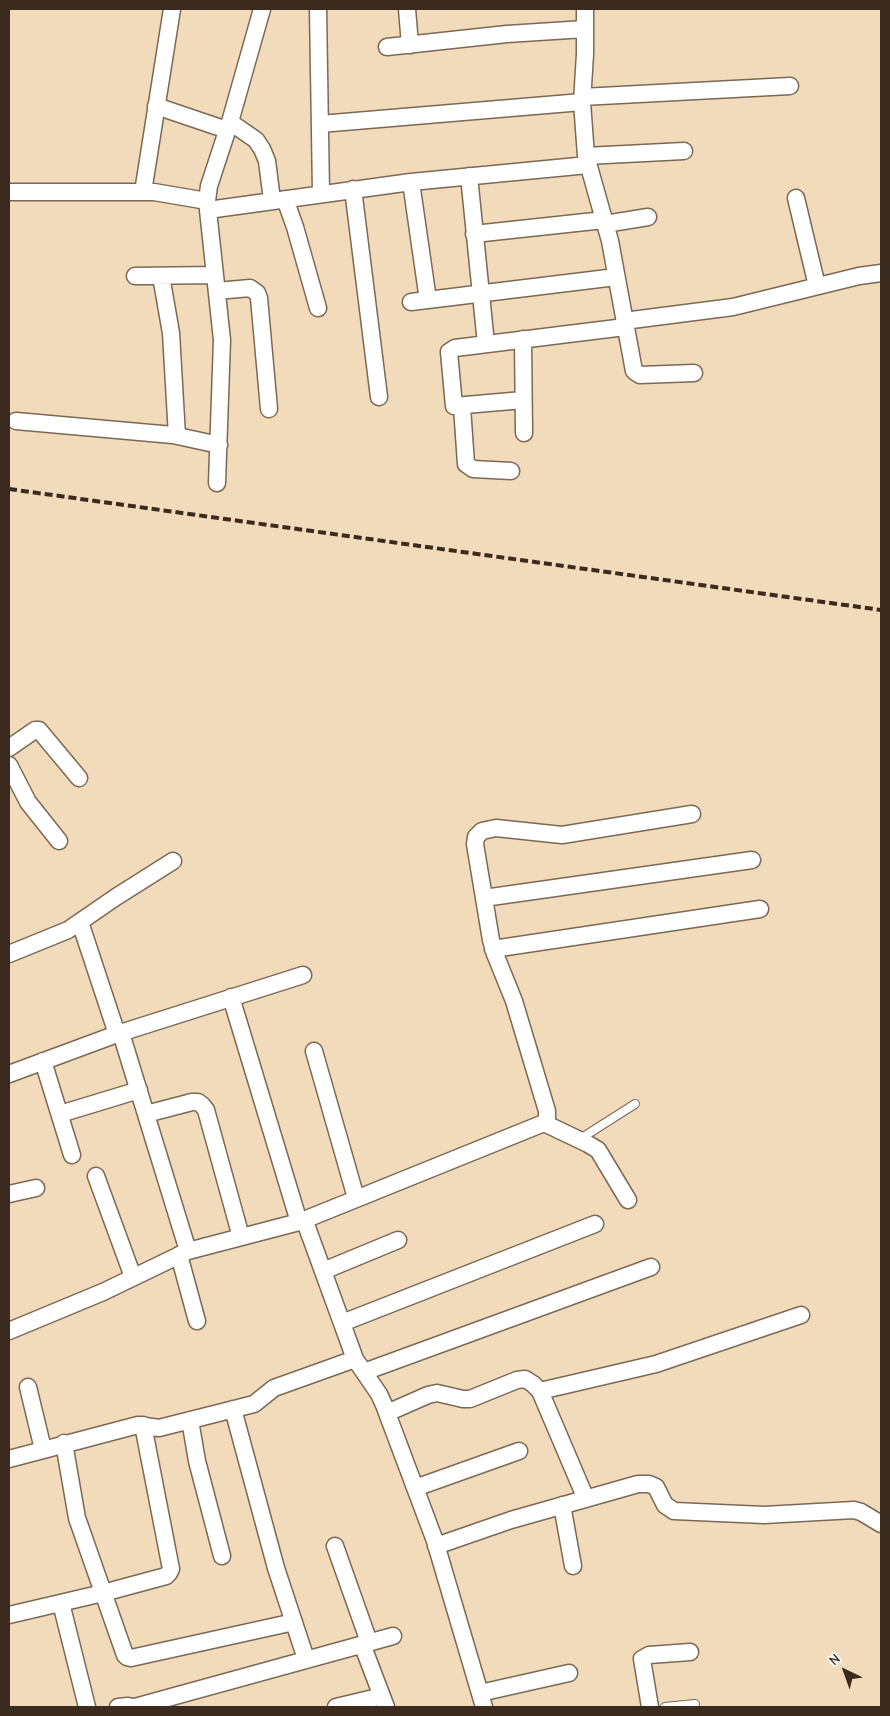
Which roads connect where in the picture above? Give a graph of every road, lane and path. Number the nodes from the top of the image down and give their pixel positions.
1 (172, 9) edge
2 (262, 9) edge
3 (318, 9) edge
4 (407, 9) edge
5 (586, 9) edge
6 (585, 29) junction
7 (410, 45) junction
8 (387, 48) dead end
9 (790, 86) dead end
10 (582, 100) junction
11 (156, 106) junction
12 (320, 124) junction
13 (228, 126) junction
14 (684, 151) dead end
15 (587, 160) junction
16 (469, 176) junction
17 (411, 182) junction
18 (352, 189) junction
19 (9, 192) edge
20 (143, 192) junction
21 (321, 193) junction
22 (796, 198) dead end
23 (278, 200) junction
24 (207, 205) junction
25 (648, 217) dead end
26 (604, 222) junction
27 (474, 234) junction
28 (881, 274) edge
29 (135, 276) dead end
30 (160, 276) junction
31 (616, 277) junction
32 (216, 283) junction
33 (816, 286) junction
34 (480, 294) junction
35 (428, 300) junction
36 (411, 302) dead end
37 (318, 308) dead end
38 (625, 324) junction
39 (523, 340) junction
40 (486, 344) junction
41 (694, 373) dead end
42 (379, 396) dead end
43 (523, 400) junction
44 (462, 407) junction
45 (269, 409) dead end
46 (16, 421) dead end
47 (524, 433) dead end
48 (177, 436) junction
49 (219, 445) junction
50 (511, 471) dead end
51 (217, 483) dead end
52 (9, 748) edge
53 (9, 765) edge
54 (79, 778) dead end
55 (692, 814) dead end
56 (59, 841) dead end
57 (752, 860) dead end
58 (174, 861) dead end
59 (484, 898) junction
60 (760, 909) dead end
61 (80, 922) junction
62 (493, 949) junction
63 (9, 954) edge
64 (303, 975) dead end
65 (231, 998) junction
66 (119, 1033) junction
67 (314, 1051) dead end
68 (44, 1061) junction
69 (9, 1074) edge
70 (139, 1090) junction
71 (636, 1104) dead end
72 (60, 1114) junction
73 (146, 1114) junction
74 (544, 1123) junction
75 (578, 1139) junction
76 (72, 1155) dead end
77 (96, 1176) dead end
78 (36, 1188) dead end
79 (9, 1194) edge
80 (356, 1198) junction
81 (628, 1200) dead end
82 (301, 1220) junction
83 (595, 1224) dead end
84 (241, 1237) junction
85 (398, 1240) dead end
86 (183, 1253) junction
87 (652, 1267) dead end
88 (323, 1271) junction
89 (133, 1277) junction
90 (800, 1315) dead end
91 (197, 1321) dead end
92 (342, 1323) junction
93 (9, 1330) edge
94 (360, 1366) junction
95 (28, 1387) dead end
96 (540, 1391) junction
97 (233, 1409) junction
98 (387, 1413) junction
99 (190, 1420) junction
100 (143, 1425) junction
101 (64, 1443) junction
102 (42, 1449) junction
103 (519, 1451) dead end
104 (9, 1459) edge
105 (415, 1488) junction
106 (586, 1498) junction
107 (562, 1505) junction
108 (881, 1524) edge
109 (335, 1546) dead end
110 (436, 1546) junction
111 (222, 1556) dead end
112 (573, 1566) dead end
113 (103, 1594) junction
114 (61, 1603) junction
115 (9, 1615) edge
116 (294, 1622) junction
117 (393, 1636) dead end
118 (365, 1643) junction
119 (690, 1652) dead end
120 (306, 1659) junction
121 (569, 1673) dead end
122 (482, 1700) edge
123 (384, 1702) edge
124 (694, 1704) dead end
125 (87, 1707) edge
126 (118, 1707) edge
127 (134, 1707) edge
128 (336, 1707) edge
129 (650, 1707) edge
130 (665, 1707) edge

1 - 11 street
2 - 13 street
3 - 12 street
4 - 7 street
5 - 6 street
6 - 7 street
6 - 10 street
7 - 8 street
9 - 10 street
10 - 12 street
10 - 15 street
11 - 13 street
11 - 20 street
12 - 21 street
13 - 23 street
13 - 24 street
14 - 15 street
15 - 16 street
15 - 26 street
16 - 17 street
16 - 27 street
17 - 18 street
17 - 35 street
18 - 21 street
18 - 42 street
19 - 20 street
20 - 24 street
21 - 23 street
22 - 33 street
23 - 24 street
23 - 37 street
24 - 32 street
25 - 26 street
26 - 27 street
26 - 31 street
27 - 34 street
28 - 33 street
29 - 30 street
30 - 32 street
30 - 48 street
31 - 34 street
31 - 38 street
32 - 45 street
32 - 49 street
33 - 38 street
34 - 35 street
34 - 40 street
35 - 36 street
38 - 39 street
38 - 41 street
39 - 40 street
39 - 43 street
40 - 44 street
43 - 44 street
43 - 47 street
44 - 50 street
46 - 48 street
48 - 49 street
49 - 51 street
52 - 54 street
53 - 56 street
55 - 59 street
57 - 59 street
58 - 61 street
59 - 62 street
60 - 62 street
61 - 63 street
61 - 66 street
62 - 74 street
64 - 65 street
65 - 66 street
65 - 82 street
66 - 68 street
66 - 70 street
67 - 80 street
68 - 69 street
68 - 72 street
70 - 72 street
70 - 73 street
71 - 75 lane
72 - 76 street
73 - 84 street
73 - 86 street
74 - 75 street
74 - 80 street
75 - 81 street
77 - 89 street
78 - 79 street
80 - 82 street
82 - 84 street
82 - 88 street
83 - 92 street
84 - 86 street
85 - 88 street
86 - 89 street
86 - 91 street
87 - 94 street
88 - 92 street
89 - 93 street
90 - 96 street
92 - 94 street
94 - 97 street
94 - 98 street
95 - 102 street
96 - 98 street
96 - 106 street
97 - 99 street
97 - 116 street
98 - 105 street
99 - 100 street
99 - 111 street
100 - 101 street
100 - 113 street
101 - 102 street
101 - 113 street
102 - 104 street
103 - 105 street
105 - 110 street
106 - 107 street
106 - 108 street
107 - 110 street
107 - 112 street
109 - 118 street
110 - 122 street
113 - 114 street
113 - 116 street
114 - 115 street
114 - 125 street
116 - 120 street
117 - 118 street
118 - 120 street
118 - 123 street
119 - 129 street
120 - 127 street
121 - 122 street
123 - 128 street
124 - 130 lane
126 - 127 street

